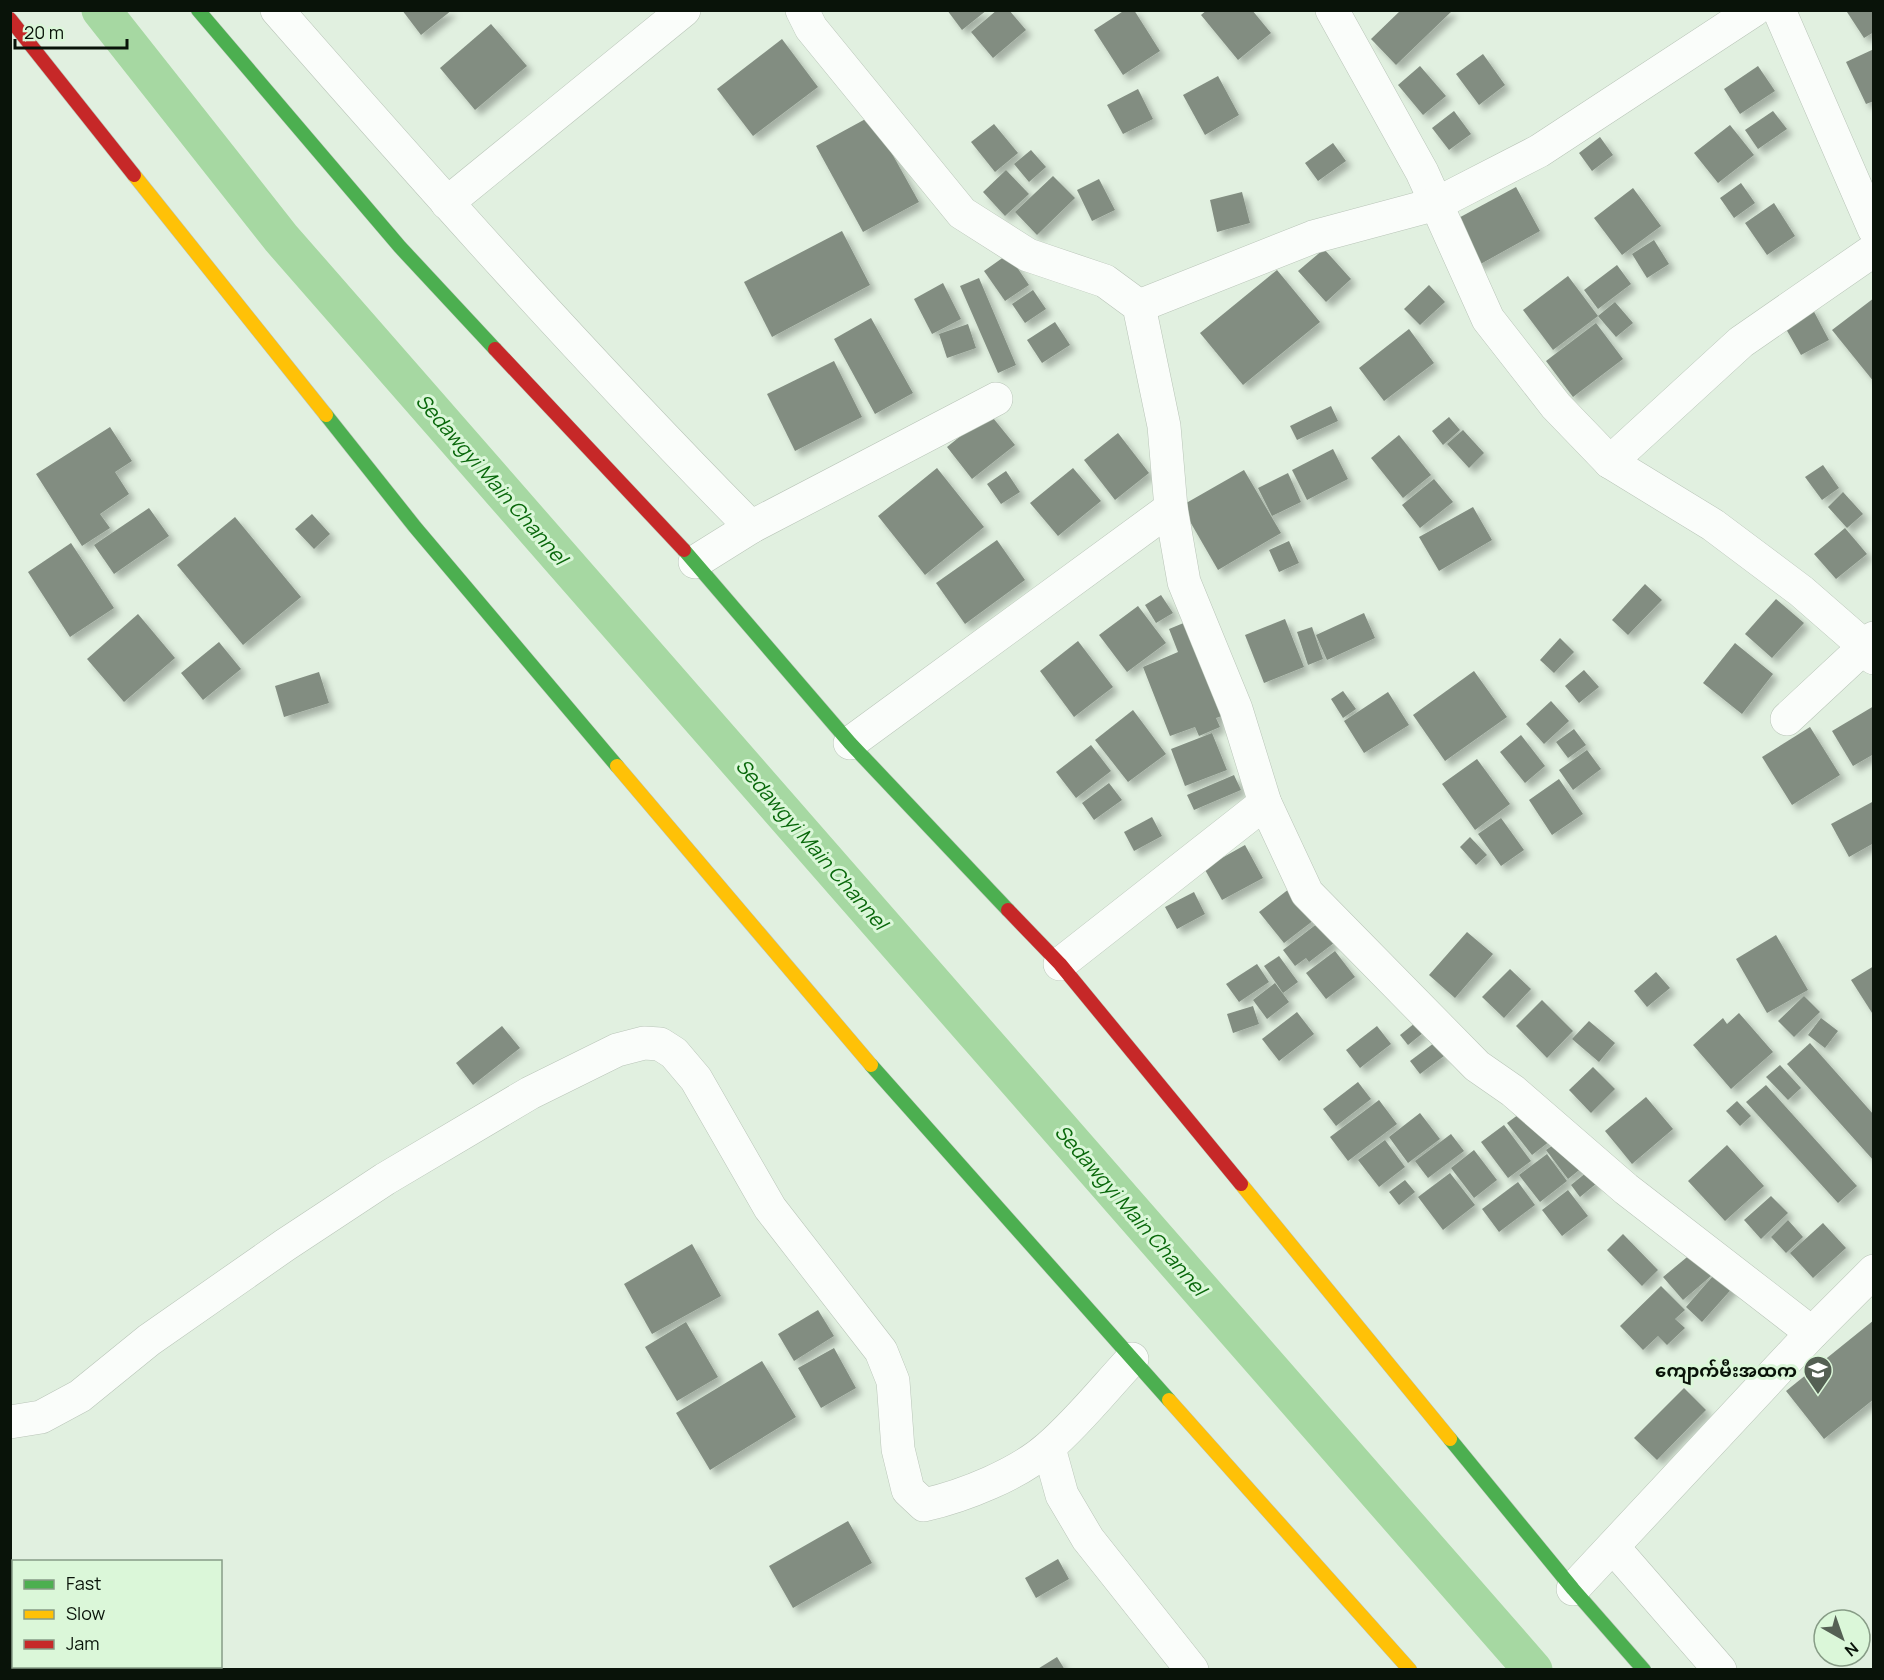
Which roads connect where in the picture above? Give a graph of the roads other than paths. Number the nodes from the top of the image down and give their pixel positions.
1 (198, 10) edge
2 (277, 10) edge
3 (684, 10) edge
4 (802, 10) edge
5 (1332, 10) edge
6 (1754, 10) edge
7 (1779, 10) edge
8 (10, 19) edge
9 (447, 203) junction
10 (1436, 204) junction
11 (1874, 229) edge
12 (1874, 250) edge
13 (1139, 306) junction
14 (996, 399) dead end
15 (1610, 462) junction
16 (1172, 508) junction
17 (751, 527) junction
18 (695, 562) junction
19 (1870, 647) edge
20 (1787, 719) dead end
21 (850, 743) junction
22 (1265, 803) junction
23 (1060, 964) junction
24 (1874, 1271) edge
25 (1812, 1333) junction
26 (1132, 1359) junction
27 (10, 1422) edge
28 (1048, 1448) junction
29 (1613, 1547) junction
30 (1573, 1589) junction
31 (1192, 1670) edge
32 (1410, 1670) edge
33 (1644, 1670) edge
34 (1720, 1670) edge

1 - 18 street
2 - 9 street
3 - 9 street
4 - 13 street
5 - 10 street
6 - 10 street
7 - 11 street
8 - 26 street
9 - 17 street
10 - 13 street
10 - 15 street
12 - 15 street
13 - 16 street
14 - 17 street
15 - 19 street
16 - 21 street
16 - 22 street
17 - 18 street
18 - 21 street
19 - 20 street
21 - 23 street
22 - 23 street
22 - 25 street
23 - 30 street
24 - 25 street
25 - 29 street
26 - 28 street
26 - 32 street
27 - 28 street
28 - 31 street
29 - 30 street
29 - 34 street
30 - 33 street

